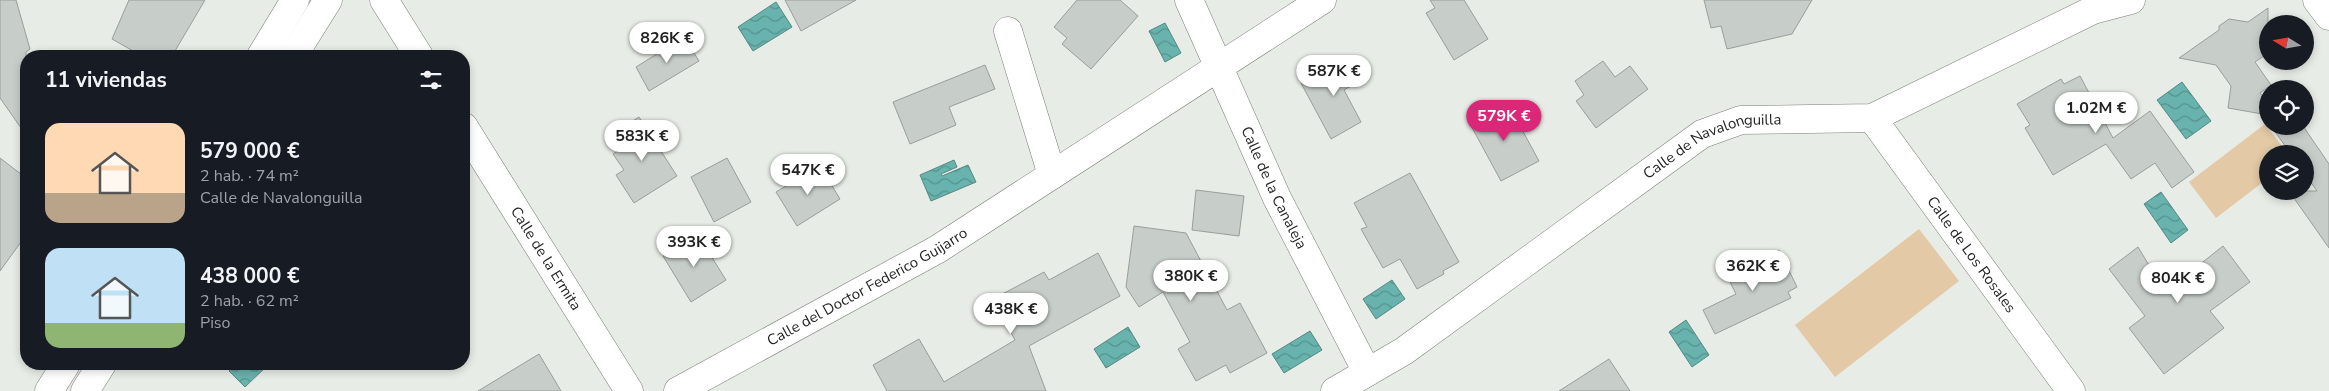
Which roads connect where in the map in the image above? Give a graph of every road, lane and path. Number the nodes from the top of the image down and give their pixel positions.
1 (295, 0) edge
2 (328, 0) edge
3 (384, 0) edge
4 (1188, 0) edge
5 (1322, 0) edge
6 (2131, 0) edge
7 (2318, 0) edge
8 (2090, 5) edge
9 (2329, 16) edge
10 (1008, 31) dead end
11 (265, 50) edge
12 (297, 50) edge
13 (415, 50) edge
14 (1220, 67) junction
15 (1872, 118) junction
16 (470, 137) edge
17 (1052, 175) junction
18 (62, 370) edge
19 (98, 370) edge
20 (1352, 384) edge
21 (49, 391) edge
22 (85, 391) edge
23 (629, 391) edge
24 (678, 391) edge
25 (2071, 391) edge

1 - 11 main road
2 - 12 main road
3 - 13 main road
4 - 14 main road, Calle de la Canaleja
5 - 14 main road, Calle del Doctor Federico Guijarro
6 - 8 main road, Calle de Navalonguilla
7 - 9 main road
8 - 15 main road, Calle de Navalonguilla
10 - 17 main road
14 - 17 main road, Calle del Doctor Federico Guijarro
14 - 20 main road, Calle de la Canaleja
15 - 20 main road, Calle de Navalonguilla
15 - 25 main road, Calle de Los Rosales
16 - 23 main road, Calle de la Ermita
17 - 24 main road, Calle del Doctor Federico Guijarro
18 - 21 main road
19 - 22 main road

